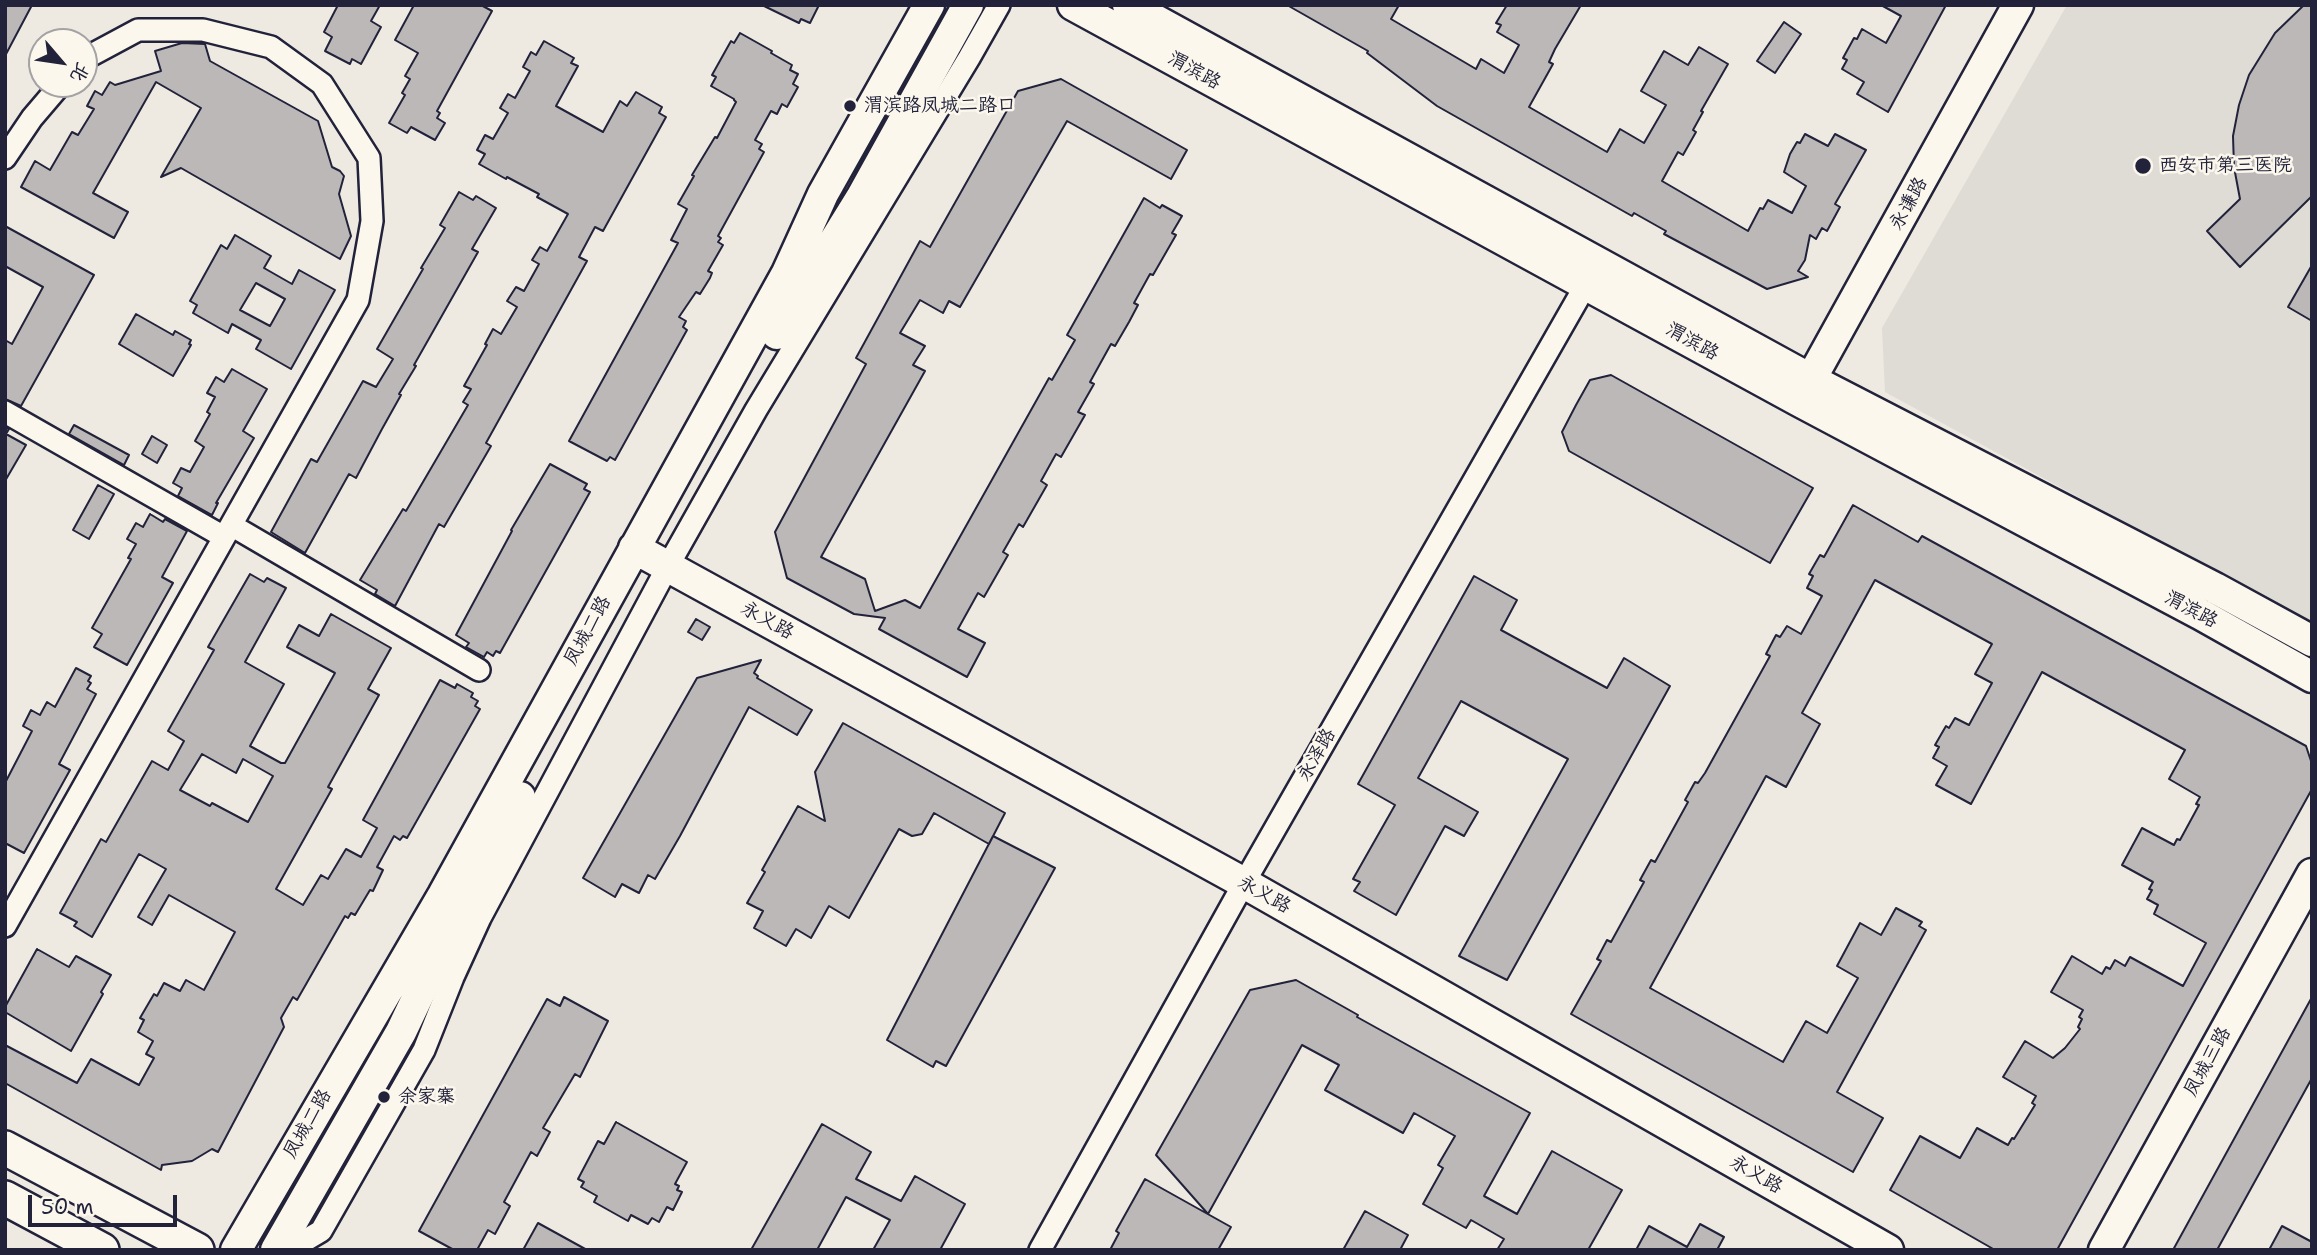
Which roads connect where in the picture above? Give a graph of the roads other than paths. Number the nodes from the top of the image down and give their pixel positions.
1 (929, 5) edge
2 (968, 5) edge
3 (999, 5) edge
4 (1073, 5) edge
5 (1128, 5) edge
6 (2018, 5) edge
7 (98, 51) edge
8 (49, 98) edge
9 (5, 158) edge
10 (1592, 274) junction
11 (1805, 391) junction
12 (5, 412) edge
13 (228, 531) junction
14 (651, 557) junction
15 (2312, 641) edge
16 (479, 670) dead end
17 (2312, 677) edge
18 (2312, 874) edge
19 (1244, 883) junction
20 (5, 926) edge
21 (5, 1148) edge
22 (5, 1198) edge
23 (102, 1250) edge
24 (197, 1250) edge
25 (236, 1250) edge
26 (276, 1250) edge
27 (289, 1250) edge
28 (1040, 1250) edge
29 (1888, 1250) edge
30 (2104, 1250) edge

1 - 14 street, 凤城二路
2 - 14 street, 凤城二路
3 - 14 street
4 - 10 street, 渭滨路
5 - 10 street, 渭滨路
6 - 11 street, 永谦路
7 - 13 street
8 - 9 street
10 - 11 street, 渭滨路
10 - 19 street, 永泽路
11 - 15 street, 渭滨路
11 - 17 street, 渭滨路
12 - 13 street
13 - 16 street
13 - 20 street
14 - 19 street, 永义路
14 - 25 street, 凤城二路
14 - 26 street, 凤城二路
14 - 27 street
18 - 30 street, 凤城三路
19 - 28 street, 永泽路
19 - 29 street, 永义路
21 - 24 main road
22 - 23 main road

